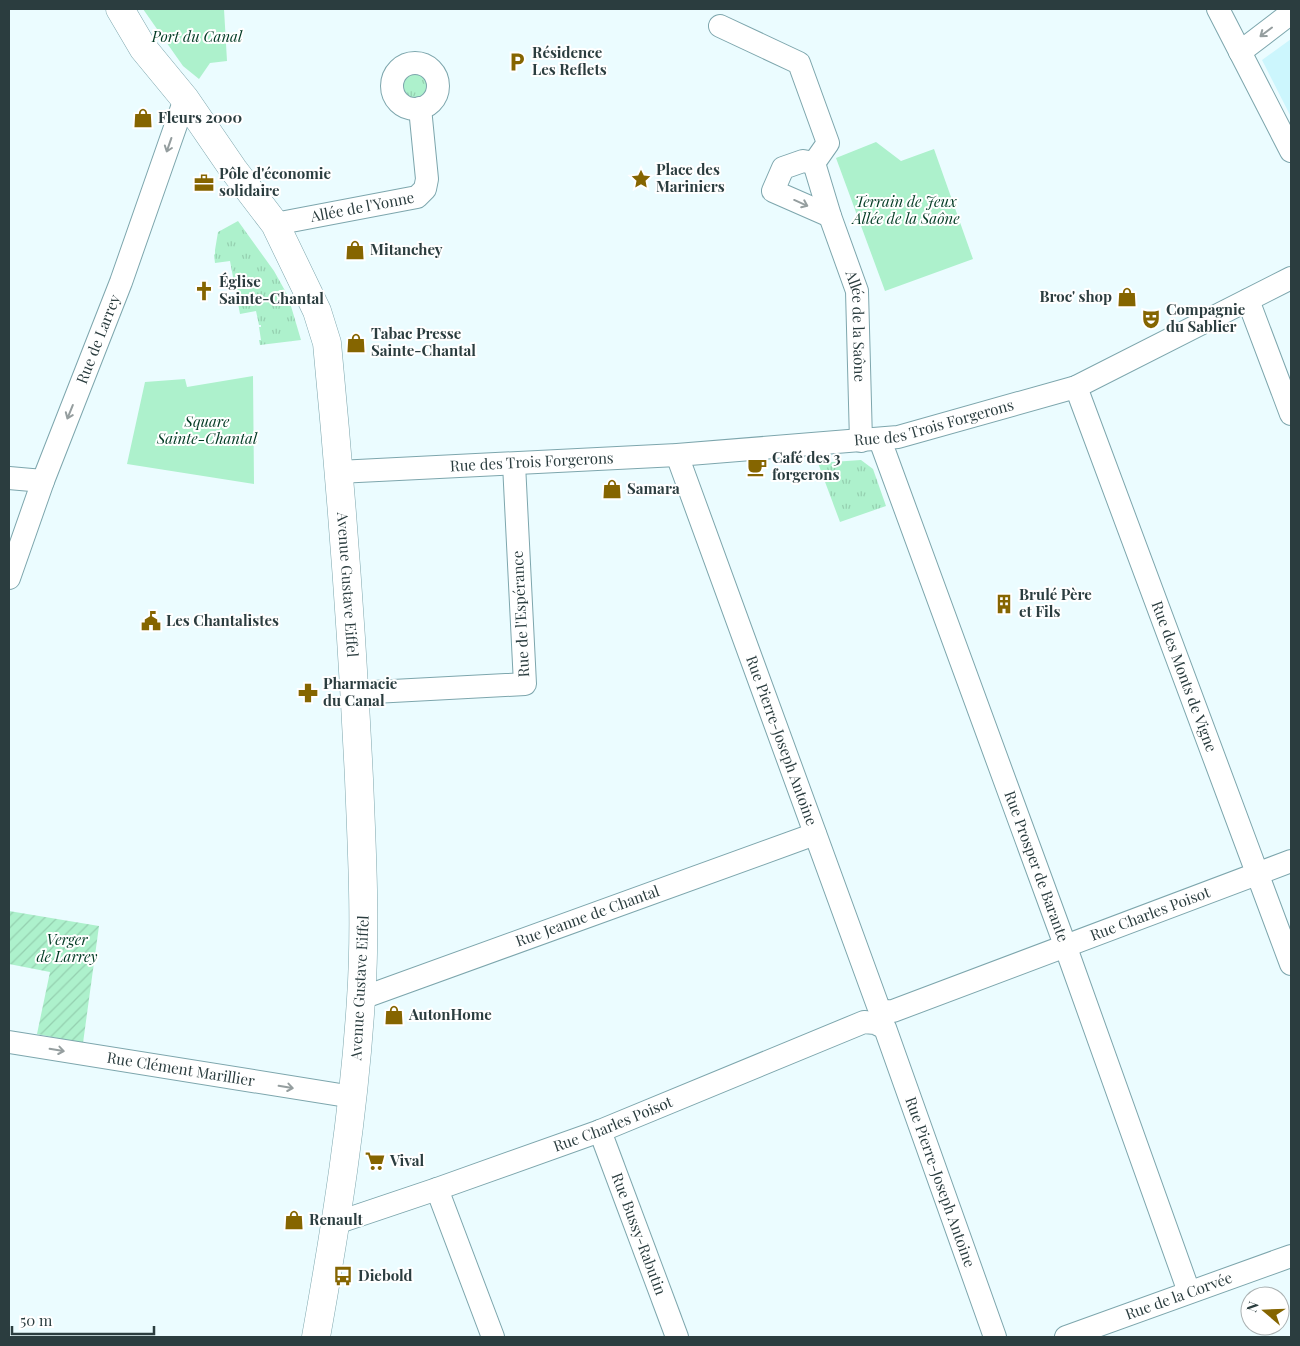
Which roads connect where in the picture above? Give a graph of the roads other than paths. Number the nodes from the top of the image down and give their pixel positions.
1 (120, 9) edge
2 (1218, 9) edge
3 (1291, 13) edge
4 (720, 26) dead end
5 (1240, 52) junction
6 (185, 99) junction
7 (420, 108) dead end
8 (1291, 151) edge
9 (814, 163) junction
10 (830, 216) junction
11 (275, 224) junction
12 (1291, 278) edge
13 (1248, 300) junction
14 (1076, 387) junction
15 (1291, 414) edge
16 (870, 440) junction
17 (676, 454) junction
18 (514, 464) junction
19 (338, 472) junction
20 (9, 478) edge
21 (43, 481) junction
22 (9, 578) edge
23 (355, 693) junction
24 (815, 834) junction
25 (1291, 861) edge
26 (1258, 873) junction
27 (1066, 945) junction
28 (1291, 964) edge
29 (362, 998) junction
30 (891, 1019) junction
31 (9, 1042) edge
32 (353, 1097) junction
33 (600, 1131) junction
34 (437, 1189) junction
35 (336, 1223) junction
36 (1291, 1256) edge
37 (1189, 1292) junction
38 (1119, 1329) edge
39 (1092, 1333) edge
40 (316, 1337) edge
41 (493, 1337) edge
42 (677, 1337) edge
43 (995, 1337) edge
44 (1066, 1337) edge

1 - 6 main road, Avenue Gustave Eiffel
2 - 5 street
3 -> 5 street
4 - 9 street
5 - 8 street
6 - 11 main road, Avenue Gustave Eiffel
6 -> 21 street, Rue de Larrey
7 - 11 street, Allée de l'Yonne
9 - 10 street, Allée de la Saône
9 -> 10 street
10 - 16 street, Allée de la Saône
11 - 19 main road, Avenue Gustave Eiffel
12 - 13 street, Rue des Trois Forgerons
13 - 14 street, Rue des Trois Forgerons
13 - 15 street
14 - 16 street, Rue des Trois Forgerons
14 - 26 street, Rue des Monts de Vigne
16 - 17 street, Rue des Trois Forgerons
16 - 27 street, Rue Prosper de Barante
17 - 18 street, Rue des Trois Forgerons
17 - 24 street, Rue Pierre-Joseph Antoine
18 - 19 street, Rue des Trois Forgerons
18 - 23 street, Rue de l'Espérance
19 - 23 main road, Avenue Gustave Eiffel
20 - 21 street
21 - 22 street, Rue de Larrey
23 - 29 main road, Avenue Gustave Eiffel
24 - 29 street, Rue Jeanne de Chantal
24 - 30 street, Rue Pierre-Joseph Antoine
25 - 26 street, Rue Charles Poisot
26 - 27 street, Rue Charles Poisot
26 - 28 street, Rue des Monts de Vigne
27 - 30 street, Rue Charles Poisot
27 - 37 street, Rue Prosper de Barante
29 - 32 main road, Avenue Gustave Eiffel
30 - 33 street, Rue Charles Poisot
30 - 43 street, Rue Pierre-Joseph Antoine
31 -> 32 street, Rue Clément Marillier
32 - 35 main road, Avenue Gustave Eiffel
33 - 34 street, Rue Charles Poisot
33 - 42 street, Rue Bussy-Rabutin
34 - 35 street, Rue Charles Poisot
34 - 41 street
35 - 40 main road, Avenue Gustave Eiffel
36 - 37 street, Rue de la Corvée
37 - 38 street, Rue de la Corvée
38 - 39 street, Rue de la Corvée
39 - 44 street, Rue de la Corvée

